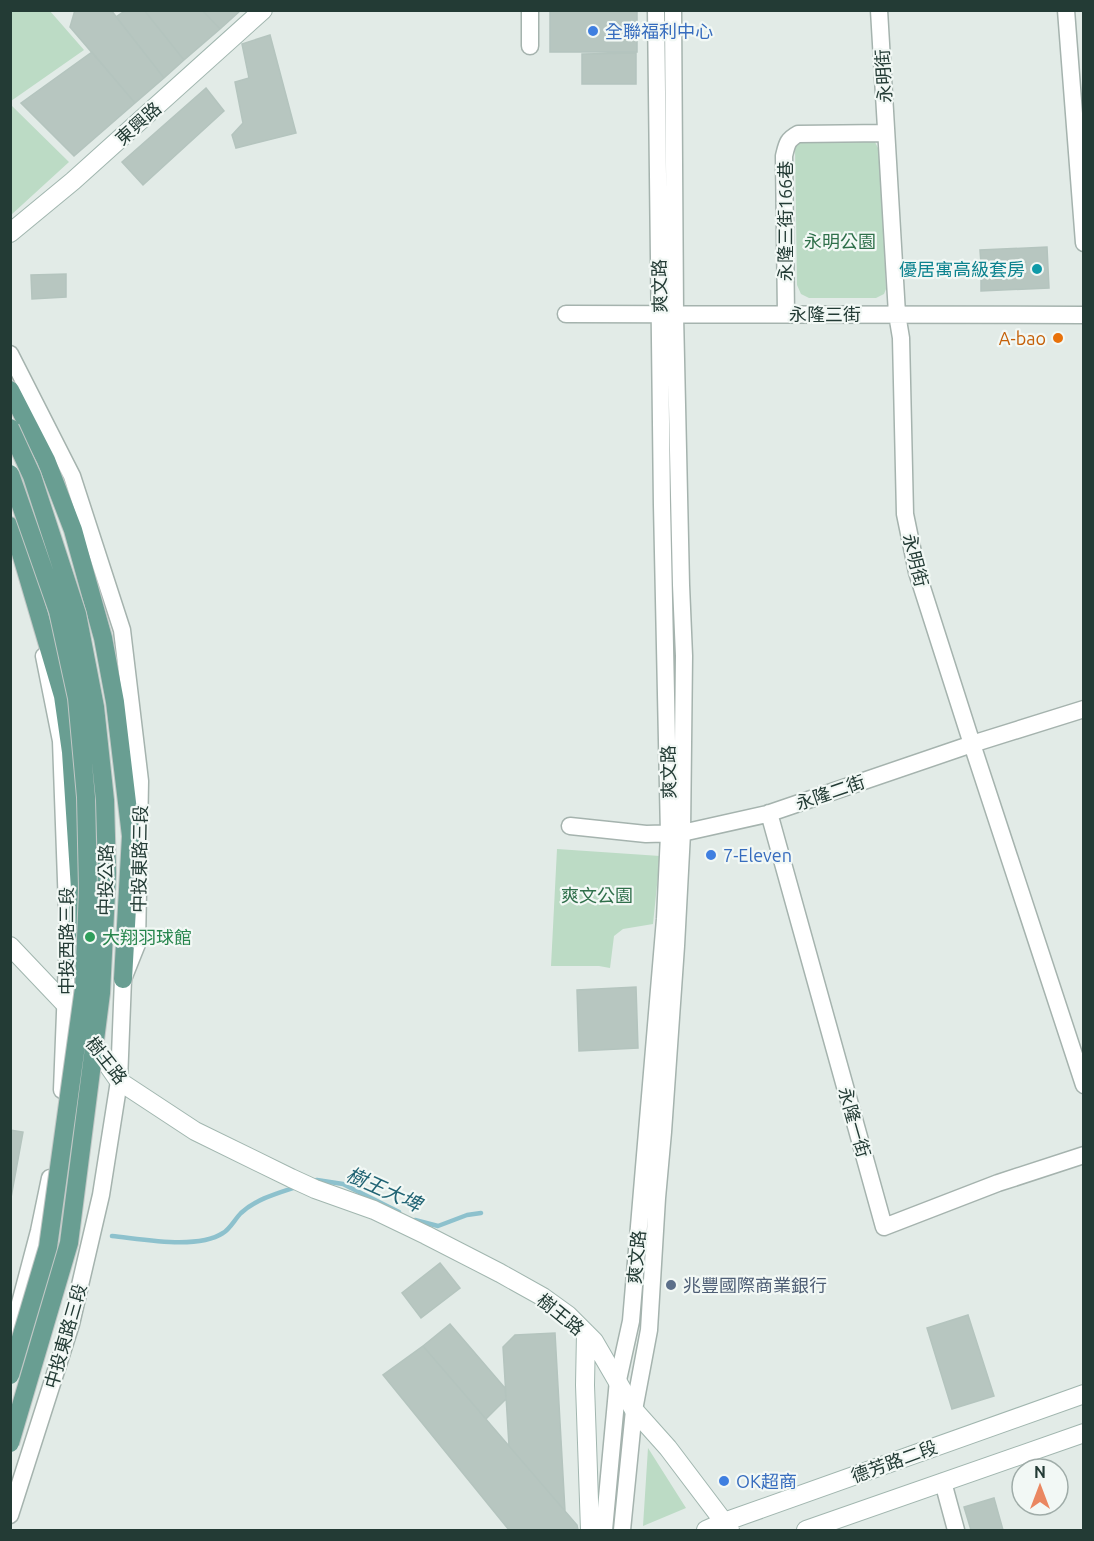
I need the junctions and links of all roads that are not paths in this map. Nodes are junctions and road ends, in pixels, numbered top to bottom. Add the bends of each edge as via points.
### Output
1 (263, 10) edge
2 (530, 10) edge
3 (656, 10) edge
4 (673, 10) edge
5 (879, 10) edge
6 (1066, 10) edge
7 (530, 46) dead end
8 (886, 133) junction
9 (10, 233) edge
10 (1083, 243) edge
11 (566, 314) dead end
12 (786, 314) junction
13 (897, 314) junction
14 (667, 315) junction
15 (1083, 315) edge
16 (10, 354) edge
17 (10, 390) edge
18 (10, 428) edge
19 (10, 474) edge
20 (10, 526) edge
21 (10, 543) edge
22 (1083, 709) edge
23 (972, 744) junction
24 (769, 813) junction
25 (570, 826) dead end
26 (675, 834) junction
27 (10, 946) edge
28 (67, 971) junction
29 (123, 979) junction
30 (66, 1005) junction
31 (119, 1081) junction
32 (1083, 1085) edge
33 (1083, 1155) edge
34 (39, 1231) junction
35 (90, 1244) junction
36 (586, 1333) junction
37 (10, 1341) edge
38 (10, 1375) edge
39 (618, 1380) junction
40 (1083, 1394) edge
41 (634, 1410) junction
42 (1083, 1433) edge
43 (10, 1443) edge
44 (943, 1482) junction
45 (10, 1515) edge
46 (727, 1526) edge
47 (590, 1530) edge
48 (604, 1530) edge
49 (622, 1530) edge
50 (706, 1530) edge
51 (806, 1530) edge
52 (956, 1530) edge

1 - 9 street, 東興路
2 - 7 street
3 - 14 street, 爽文路
4 - 14 street, 爽文路
5 - 8 street, 永明街
6 - 10 street
8 - 12 street, 永隆三街166巷 via 798,134 787,144
8 - 13 street, 永明街
11 - 14 street, 永隆三街
12 - 13 street, 永隆三街
12 - 14 street, 永隆三街
13 - 15 street, 永隆三街
13 - 23 street, 永明街 via 901,338 905,514 917,572
14 - 26 street, 爽文路 via 684,656
16 - 29 street, 中投東路三段 via 72,477 122,630 140,781 137,944
17 - 29 main road via 46,460 73,530 103,638 131,836
18 - 43 main road, 中投公路, bridge via 32,476 76,614 98,730 105,800 106,873 101,993 69,1243
19 - 38 main road, 中投公路, bridge via 58,611 77,698 86,797 88,889 84,988 48,1247
20 - 28 main road via 63,696 71,752 80,889
21 - 28 street, 中投西路三段 via 30,591 61,741
22 - 23 street, 永隆二街
23 - 24 street, 永隆二街
23 - 32 street, 永明街
24 - 26 street, 永隆二街
24 - 33 street, 永隆一街 via 884,1227
25 - 26 street, 永隆二街
26 - 39 street, 爽文路 via 631,1321
26 - 41 street, 爽文路 via 676,946 649,1330
27 - 30 street, 樹王路
28 - 30 street, 中投西路三段
29 - 31 street, 中投東路三段
30 - 31 street, 樹王路
30 - 34 street, 中投西路三段 via 62,1094
31 - 35 street, 中投東路三段
31 - 36 street, 樹王路 via 195,1131 315,1189 374,1210 500,1273 543,1297
34 - 35 street via 41,1248 53,1260 76,1260
34 - 37 street, 中投西路三段
35 - 45 street, 中投東路三段 via 71,1324
36 - 39 street, 樹王路
36 - 47 street
39 - 41 street, 樹王路
39 - 48 street, 爽文路
40 - 46 street, 德芳路二段
41 - 46 street, 樹王路
41 - 49 street, 爽文路
42 - 44 street, 德芳路二段
44 - 51 street, 德芳路二段
44 - 52 street
46 - 50 street, 德芳路二段

